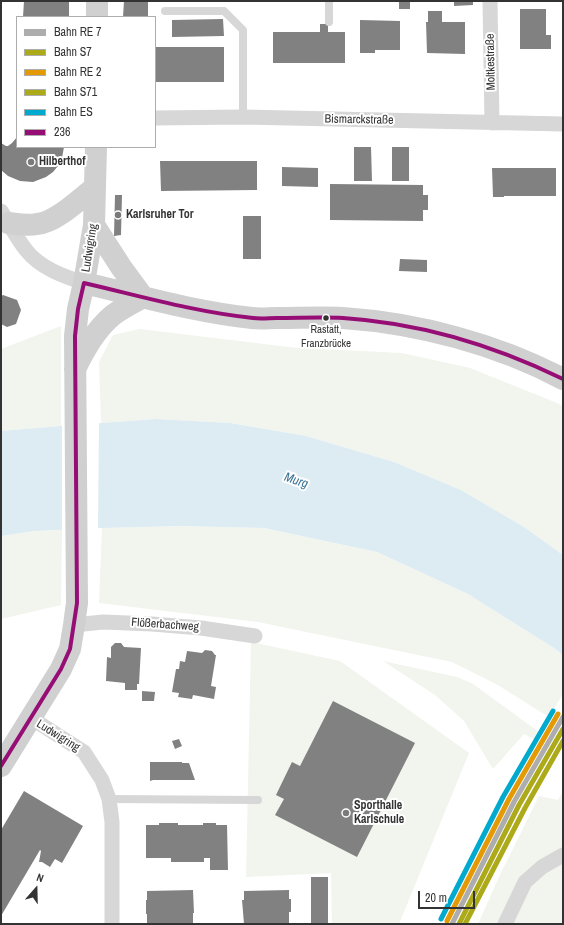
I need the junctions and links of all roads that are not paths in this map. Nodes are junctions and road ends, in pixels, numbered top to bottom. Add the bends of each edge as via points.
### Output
1 (97, 1) edge
2 (329, 1) edge
3 (490, 1) edge
4 (165, 11) dead end
5 (97, 16) edge
6 (329, 22) dead end
7 (243, 117) junction
8 (156, 118) edge
9 (492, 123) junction
10 (563, 124) edge
11 (96, 148) edge
12 (95, 187) junction
13 (5, 217) edge
14 (94, 225) junction
15 (84, 284) junction
16 (143, 297) junction
17 (84, 337) junction
18 (563, 379) edge
19 (74, 625) junction
20 (255, 636) dead end
21 (31, 718) junction
22 (1, 766) edge
23 (109, 799) junction
24 (258, 800) dead end
25 (563, 855) edge
26 (112, 924) edge
27 (505, 924) edge

1 - 5 street
2 - 6 lane
3 - 9 street, Moltkestraße
4 - 7 lane via 224,12 243,30
7 - 8 street, Bismarckstraße
7 - 9 street, Bismarckstraße
9 - 10 street, Bismarckstraße
11 - 12 street, Ludwigring
12 - 13 street via 48,222 27,225
12 - 14 street, Ludwigring
13 - 15 street via 26,251 39,263 57,274
14 - 15 street, Ludwigring
14 - 16 street
15 - 16 street
15 - 17 street, Ludwigring via 78,309
16 - 17 street via 114,314
16 - 18 street via 220,314 254,318 342,318 419,329 459,338 505,353
17 - 19 street, Ludwigring via 75,369 77,603
19 - 20 street, Flößerbachweg via 103,622 152,624
19 - 21 street, Ludwigring via 70,649 61,669
21 - 22 street
21 - 23 street, Ludwigring via 84,752 102,780
23 - 24 lane
23 - 26 street, Ludwigring via 112,822
25 - 27 street via 542,867 525,882

